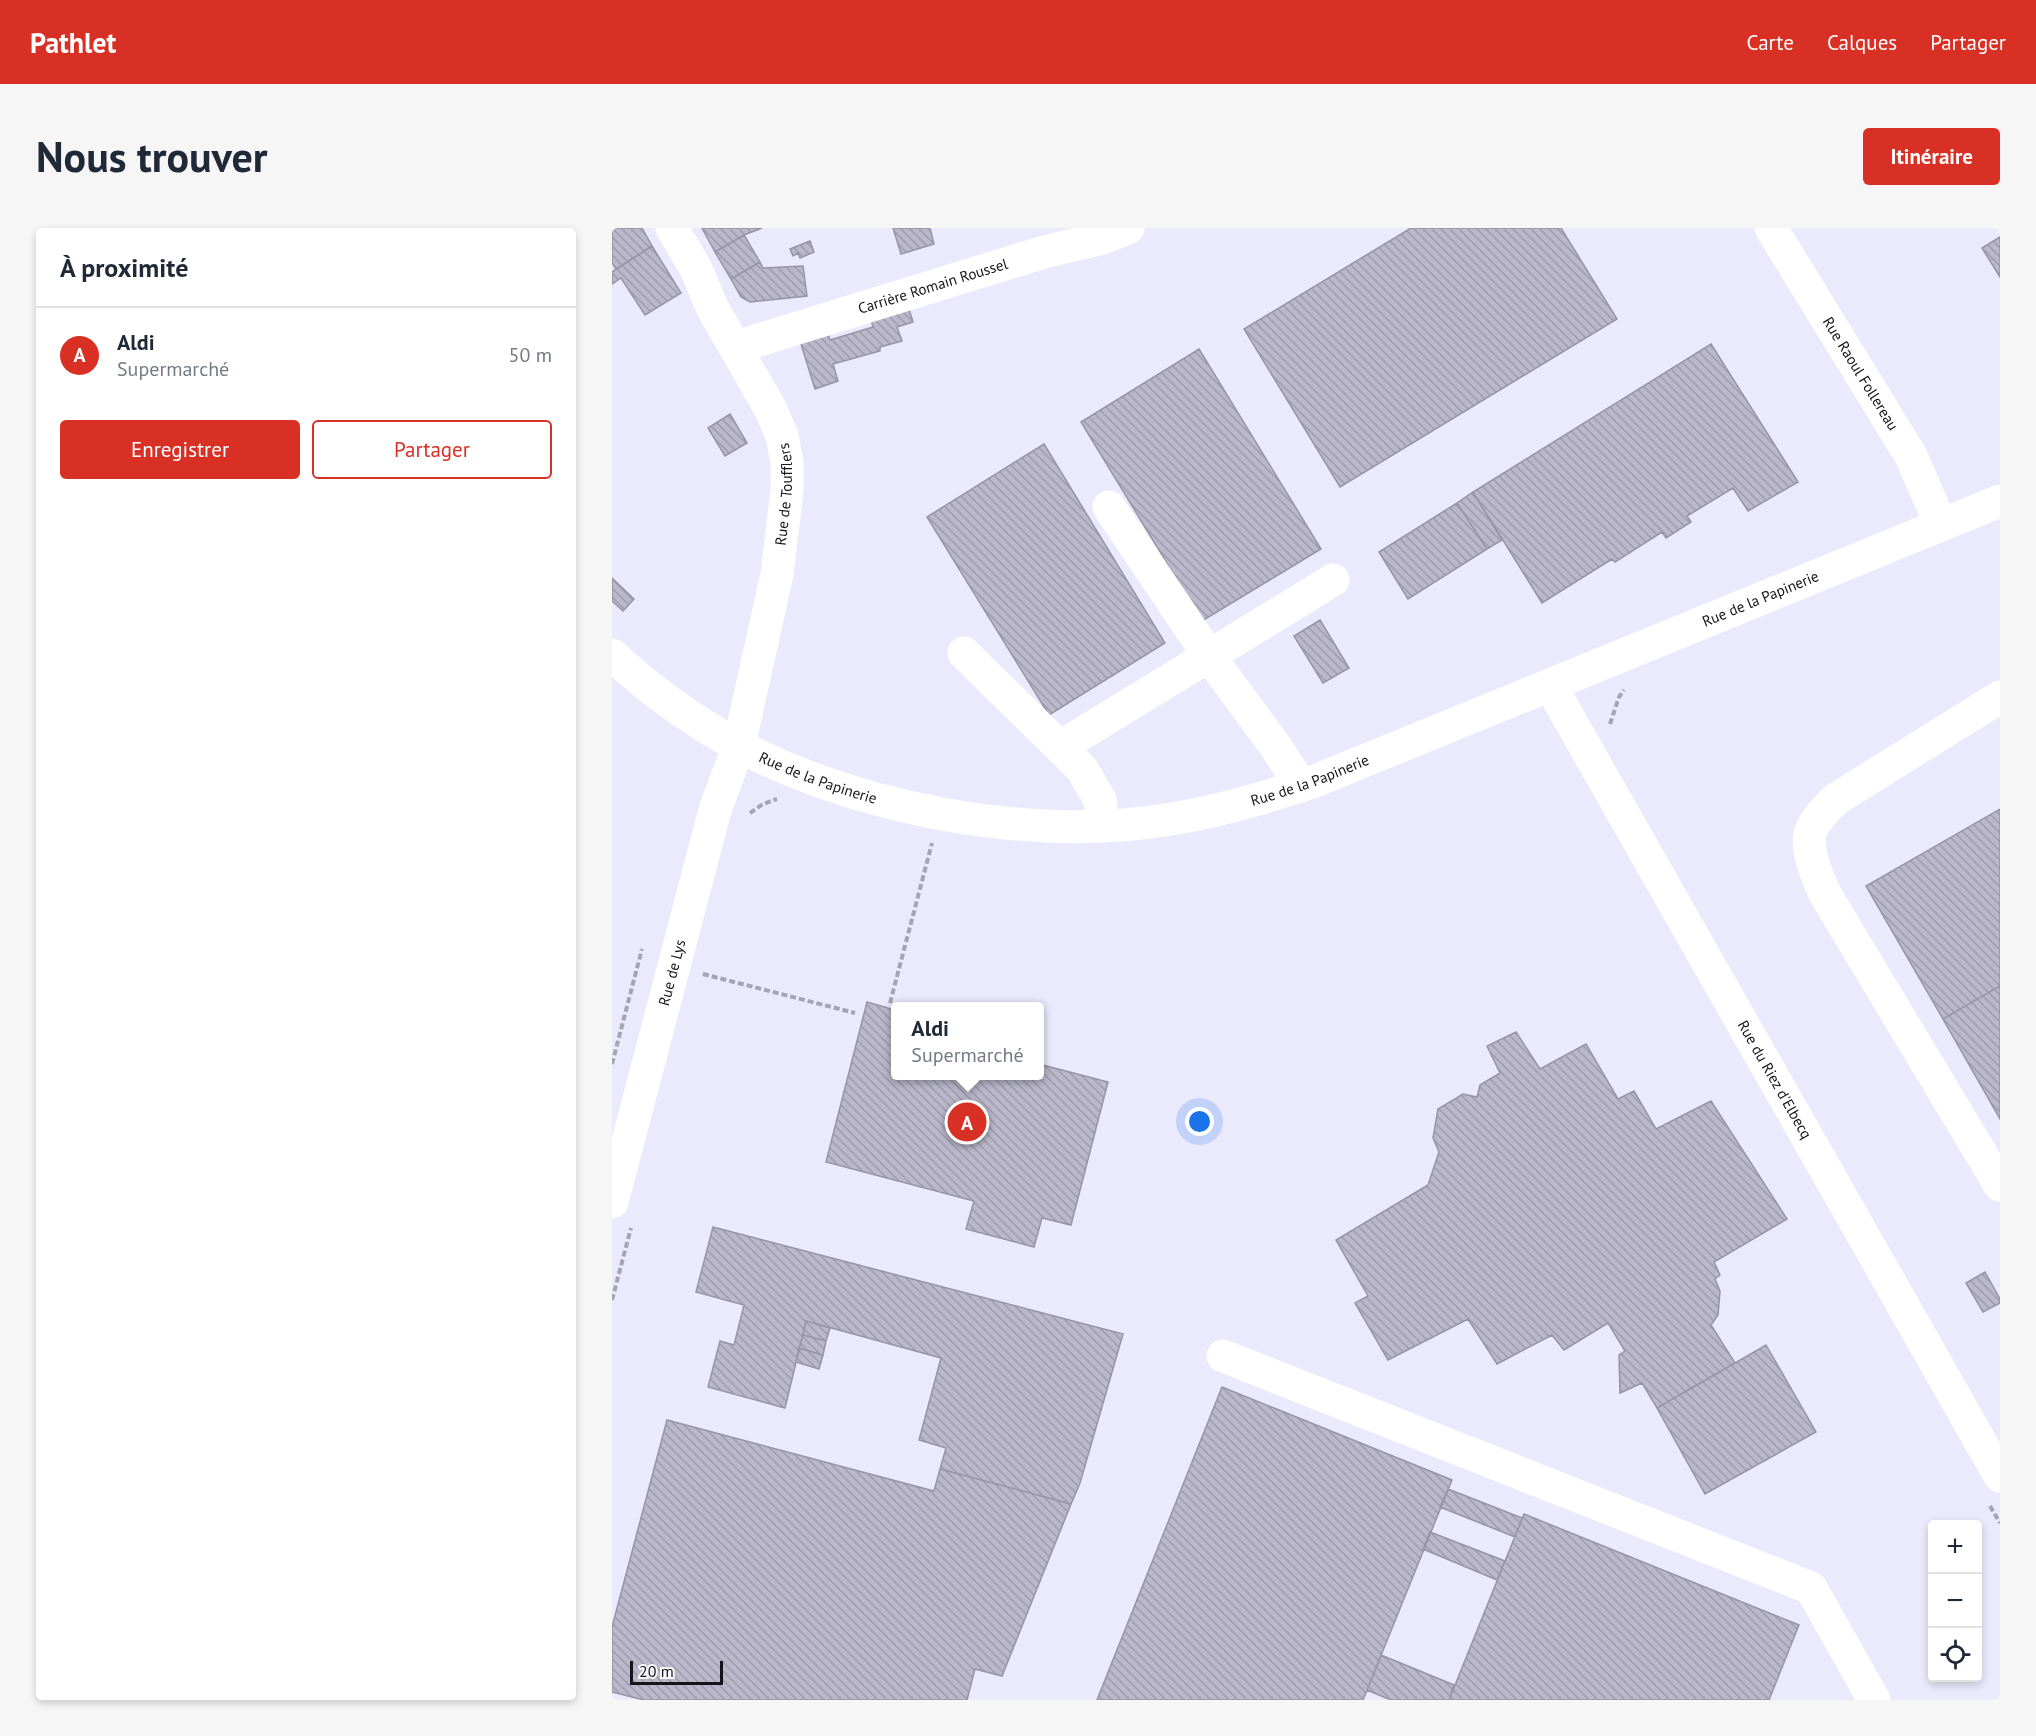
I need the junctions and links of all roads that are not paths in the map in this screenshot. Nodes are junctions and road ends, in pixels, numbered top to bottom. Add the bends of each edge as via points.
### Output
1 (672, 228) edge
2 (1128, 228) edge
3 (1771, 228) edge
4 (736, 347) junction
5 (1998, 505) edge
6 (1109, 507) dead end
7 (1941, 525) junction
8 (1333, 580) dead end
9 (964, 653) dead end
10 (612, 655) edge
11 (1209, 656) junction
12 (1550, 685) junction
13 (2000, 697) edge
14 (739, 745) junction
15 (1060, 747) junction
16 (1301, 786) junction
17 (1103, 825) junction
18 (2000, 1185) edge
19 (623, 1211) edge
20 (1223, 1356) dead end
21 (2000, 1476) edge
22 (1874, 1700) edge

1 - 4 street, Rue de Toufflers
2 - 4 street, Carrière Romain Roussel
3 - 7 street, Rue Raoul Follereau via 1911,456
4 - 14 street, Rue de Toufflers via 771,410 787,462 777,574
5 - 7 street, Rue de la Papinerie
6 - 11 street
7 - 12 street, Rue de la Papinerie
8 - 11 street
9 - 15 street
10 - 14 street, Rue de la Papinerie via 665,698
11 - 15 street
11 - 16 street
12 - 16 street, Rue de la Papinerie
12 - 21 street, Rue du Riez d'Elbecq
13 - 18 street via 1836,799 1810,834 1815,872 1825,894
14 - 17 street, Rue de la Papinerie via 808,776 893,803 985,820
14 - 19 street, Rue de Lys via 715,810
15 - 17 street via 1082,769 1100,800
16 - 17 street, Rue de la Papinerie via 1206,812
20 - 22 street via 1811,1588

